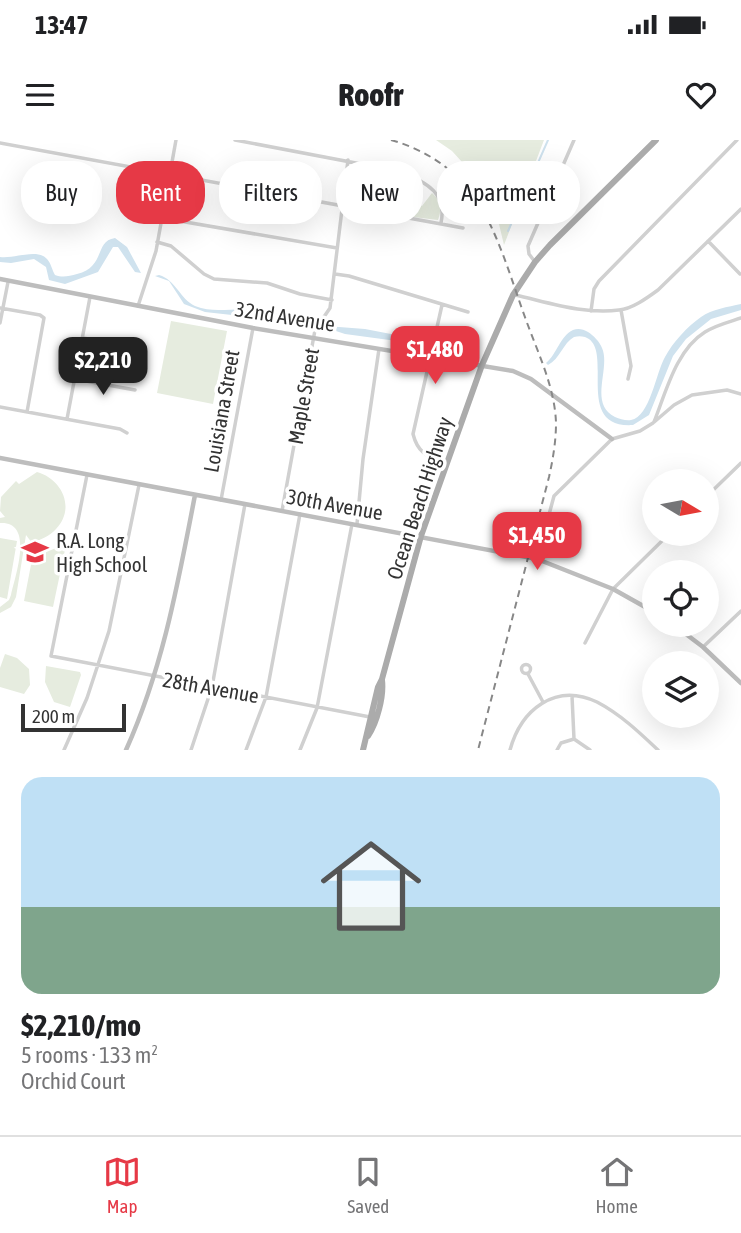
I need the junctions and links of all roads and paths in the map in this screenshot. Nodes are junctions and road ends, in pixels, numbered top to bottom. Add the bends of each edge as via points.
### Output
1 (176, 140) edge
2 (235, 140) edge
3 (574, 140) edge
4 (656, 140) edge
5 (737, 140) edge
6 (0, 143) edge
7 (348, 160) joint
8 (172, 161) edge
9 (116, 164) edge
10 (205, 181) edge
11 (437, 194) edge
12 (336, 205) edge
13 (741, 209) edge
14 (161, 224) edge
15 (197, 224) edge
16 (340, 224) edge
17 (441, 224) edge
18 (463, 228) dead end
19 (708, 241) junction
20 (157, 242) junction
21 (338, 248) junction
22 (534, 262) junction
23 (335, 274) junction
24 (740, 274) edge
25 (0, 279) edge
26 (8, 282) junction
27 (513, 295) junction
28 (90, 297) junction
29 (332, 300) junction
30 (442, 305) junction
31 (138, 306) junction
32 (1, 308) edge
33 (621, 310) junction
34 (591, 311) junction
35 (468, 312) dead end
36 (741, 318) edge
37 (0, 323) edge
38 (253, 328) junction
39 (313, 337) junction
40 (83, 338) junction
41 (379, 348) junction
42 (142, 349) dead end
43 (429, 356) junction
44 (482, 365) junction
45 (75, 379) junction
46 (628, 379) dead end
47 (135, 390) dead end
48 (741, 394) edge
49 (0, 407) edge
50 (27, 412) junction
51 (67, 419) junction
52 (653, 424) junction
53 (127, 433) dead end
54 (612, 439) junction
55 (0, 458) edge
56 (446, 463) junction
57 (741, 463) edge
58 (87, 475) junction
59 (719, 484) edge
60 (139, 485) junction
61 (195, 495) junction
62 (221, 500) junction
63 (245, 504) junction
64 (282, 511) junction
65 (300, 514) junction
66 (355, 523) junction
67 (421, 536) junction
68 (657, 546) edge
69 (537, 559) junction
70 (613, 589) junction
71 (642, 605) edge
72 (741, 611) edge
73 (690, 637) edge
74 (585, 643) dead end
75 (703, 647) junction
76 (97, 667) junction
77 (528, 674) dead end
78 (156, 677) junction
79 (382, 678) junction
80 (741, 683) edge
81 (212, 687) junction
82 (572, 696) junction
83 (266, 697) junction
84 (543, 702) junction
85 (317, 708) junction
86 (370, 717) junction
87 (367, 737) junction
88 (574, 739) junction
89 (64, 750) edge
90 (126, 750) edge
91 (191, 750) edge
92 (246, 750) edge
93 (300, 750) edge
94 (363, 750) edge
95 (510, 750) edge
96 (557, 750) edge
97 (590, 750) edge
98 (658, 750) edge

1 - 8 street
2 - 7 street
3 - 22 street via 528,246
4 - 22 main road, Ocean Beach Highway
5 - 34 street via 599,282
6 - 9 street
7 - 11 street via 396,169
10 - 12 street
13 - 19 street
14 - 20 street
15 - 21 street
16 - 21 street, Maple Street
17 - 18 street
19 - 24 street
19 - 33 street via 647,299
20 - 29 street via 171,246 214,279 267,283
20 - 31 street
21 - 23 street, Maple Street
22 - 27 main road, Ocean Beach Highway
23 - 29 street, Maple Street
23 - 30 street
25 - 26 street, 32nd Avenue
26 - 28 street, 32nd Avenue
26 - 32 street
27 - 34 street
27 - 44 main road, Ocean Beach Highway
28 - 31 street, 32nd Avenue
28 - 40 street
29 - 39 street, Maple Street
30 - 35 street
30 - 43 street
31 - 38 street, 32nd Avenue
32 - 37 street
32 - 50 street via 43,316
33 - 34 street
33 - 46 street via 631,366
36 - 52 street via 693,340 678,363
38 - 39 street, 32nd Avenue
38 - 62 street, Louisiana Street
39 - 41 street, 32nd Avenue
39 - 64 street, Maple Street
40 - 42 street
40 - 45 street
41 - 43 street, 32nd Avenue
41 - 66 street
43 - 44 street, 32nd Avenue
43 - 56 street via 413,434 416,447
44 - 54 street, 32nd Avenue via 531,379
44 - 56 main road, Ocean Beach Highway
45 - 47 street
45 - 51 street
48 - 52 street via 727,390 692,396
49 - 50 street
50 - 51 street
51 - 53 street
52 - 54 street
54 - 69 street via 554,496
55 - 58 street, 30th Avenue
56 - 67 main road, Ocean Beach Highway
57 - 59 street
58 - 60 street, 30th Avenue
58 - 76 street, 28th Avenue via 51,656
60 - 61 street, 30th Avenue
60 - 76 street via 109,631
61 - 62 street, 30th Avenue
61 - 78 street, Louisiana Street
62 - 63 street, 30th Avenue
63 - 64 street, 30th Avenue
63 - 81 street
64 - 65 street, 30th Avenue
65 - 66 street, 30th Avenue
65 - 83 street
66 - 67 street, 30th Avenue
66 - 85 street
67 - 69 street, 30th Avenue
67 - 79 main road, Ocean Beach Highway
68 - 70 street
69 - 70 street, 30th Avenue
70 - 71 street, 30th Avenue
70 - 74 street
72 - 75 street
73 - 75 street
75 - 80 street
76 - 78 street, 28th Avenue
76 - 89 street
77 - 84 street
78 - 81 street, 28th Avenue
78 - 90 street, Louisiana Street
79 - 86 main road, Ocean Beach Highway
79 - 87 main road, Ocean Beach Highway via 373,729
81 - 83 street, 28th Avenue
81 - 91 street
82 - 84 street
82 - 88 street
82 - 98 street via 614,711
83 - 85 street, 28th Avenue
83 - 92 street
84 - 95 street via 525,716
85 - 86 street, 28th Avenue
85 - 93 street
86 - 87 main road, Ocean Beach Highway
87 - 94 main road, Ocean Beach Highway
88 - 96 street via 561,743
88 - 97 street

